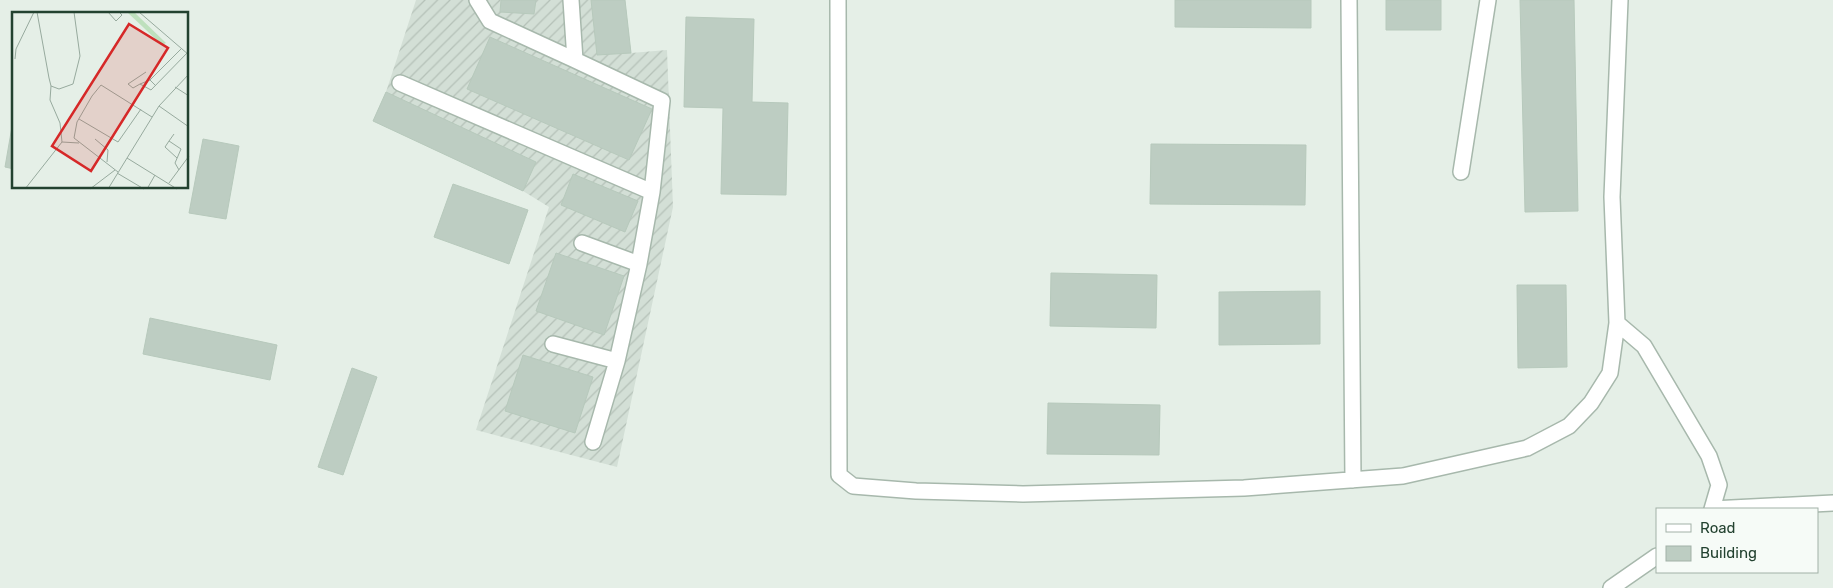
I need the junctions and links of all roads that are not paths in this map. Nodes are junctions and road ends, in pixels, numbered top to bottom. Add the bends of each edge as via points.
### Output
1 (477, 0) edge
2 (571, 0) edge
3 (838, 0) edge
4 (1349, 0) edge
5 (1488, 0) edge
6 (1620, 0) edge
7 (575, 60) junction
8 (400, 83) dead end
9 (1461, 172) dead end
10 (652, 192) junction
11 (582, 243) dead end
12 (639, 264) junction
13 (1617, 322) junction
14 (553, 344) dead end
15 (617, 361) junction
16 (593, 442) dead end
17 (1353, 480) junction
18 (1833, 503) edge
19 (1712, 508) edge
20 (1732, 508) edge
21 (1656, 557) edge
22 (1611, 588) edge

1 - 7 lane via 490,21
2 - 7 lane
3 - 17 lane via 839,475 853,486 1024,494 1244,488
4 - 17 lane
5 - 9 lane
6 - 13 lane via 1612,197
7 - 10 lane via 662,101
8 - 10 lane
10 - 12 lane
11 - 12 lane
12 - 15 lane
13 - 17 lane via 1610,373 1591,403 1569,426 1527,448 1478,461 1403,476
13 - 19 lane via 1644,346 1709,456 1718,484
14 - 15 lane
15 - 16 lane
18 - 20 lane
21 - 22 lane

